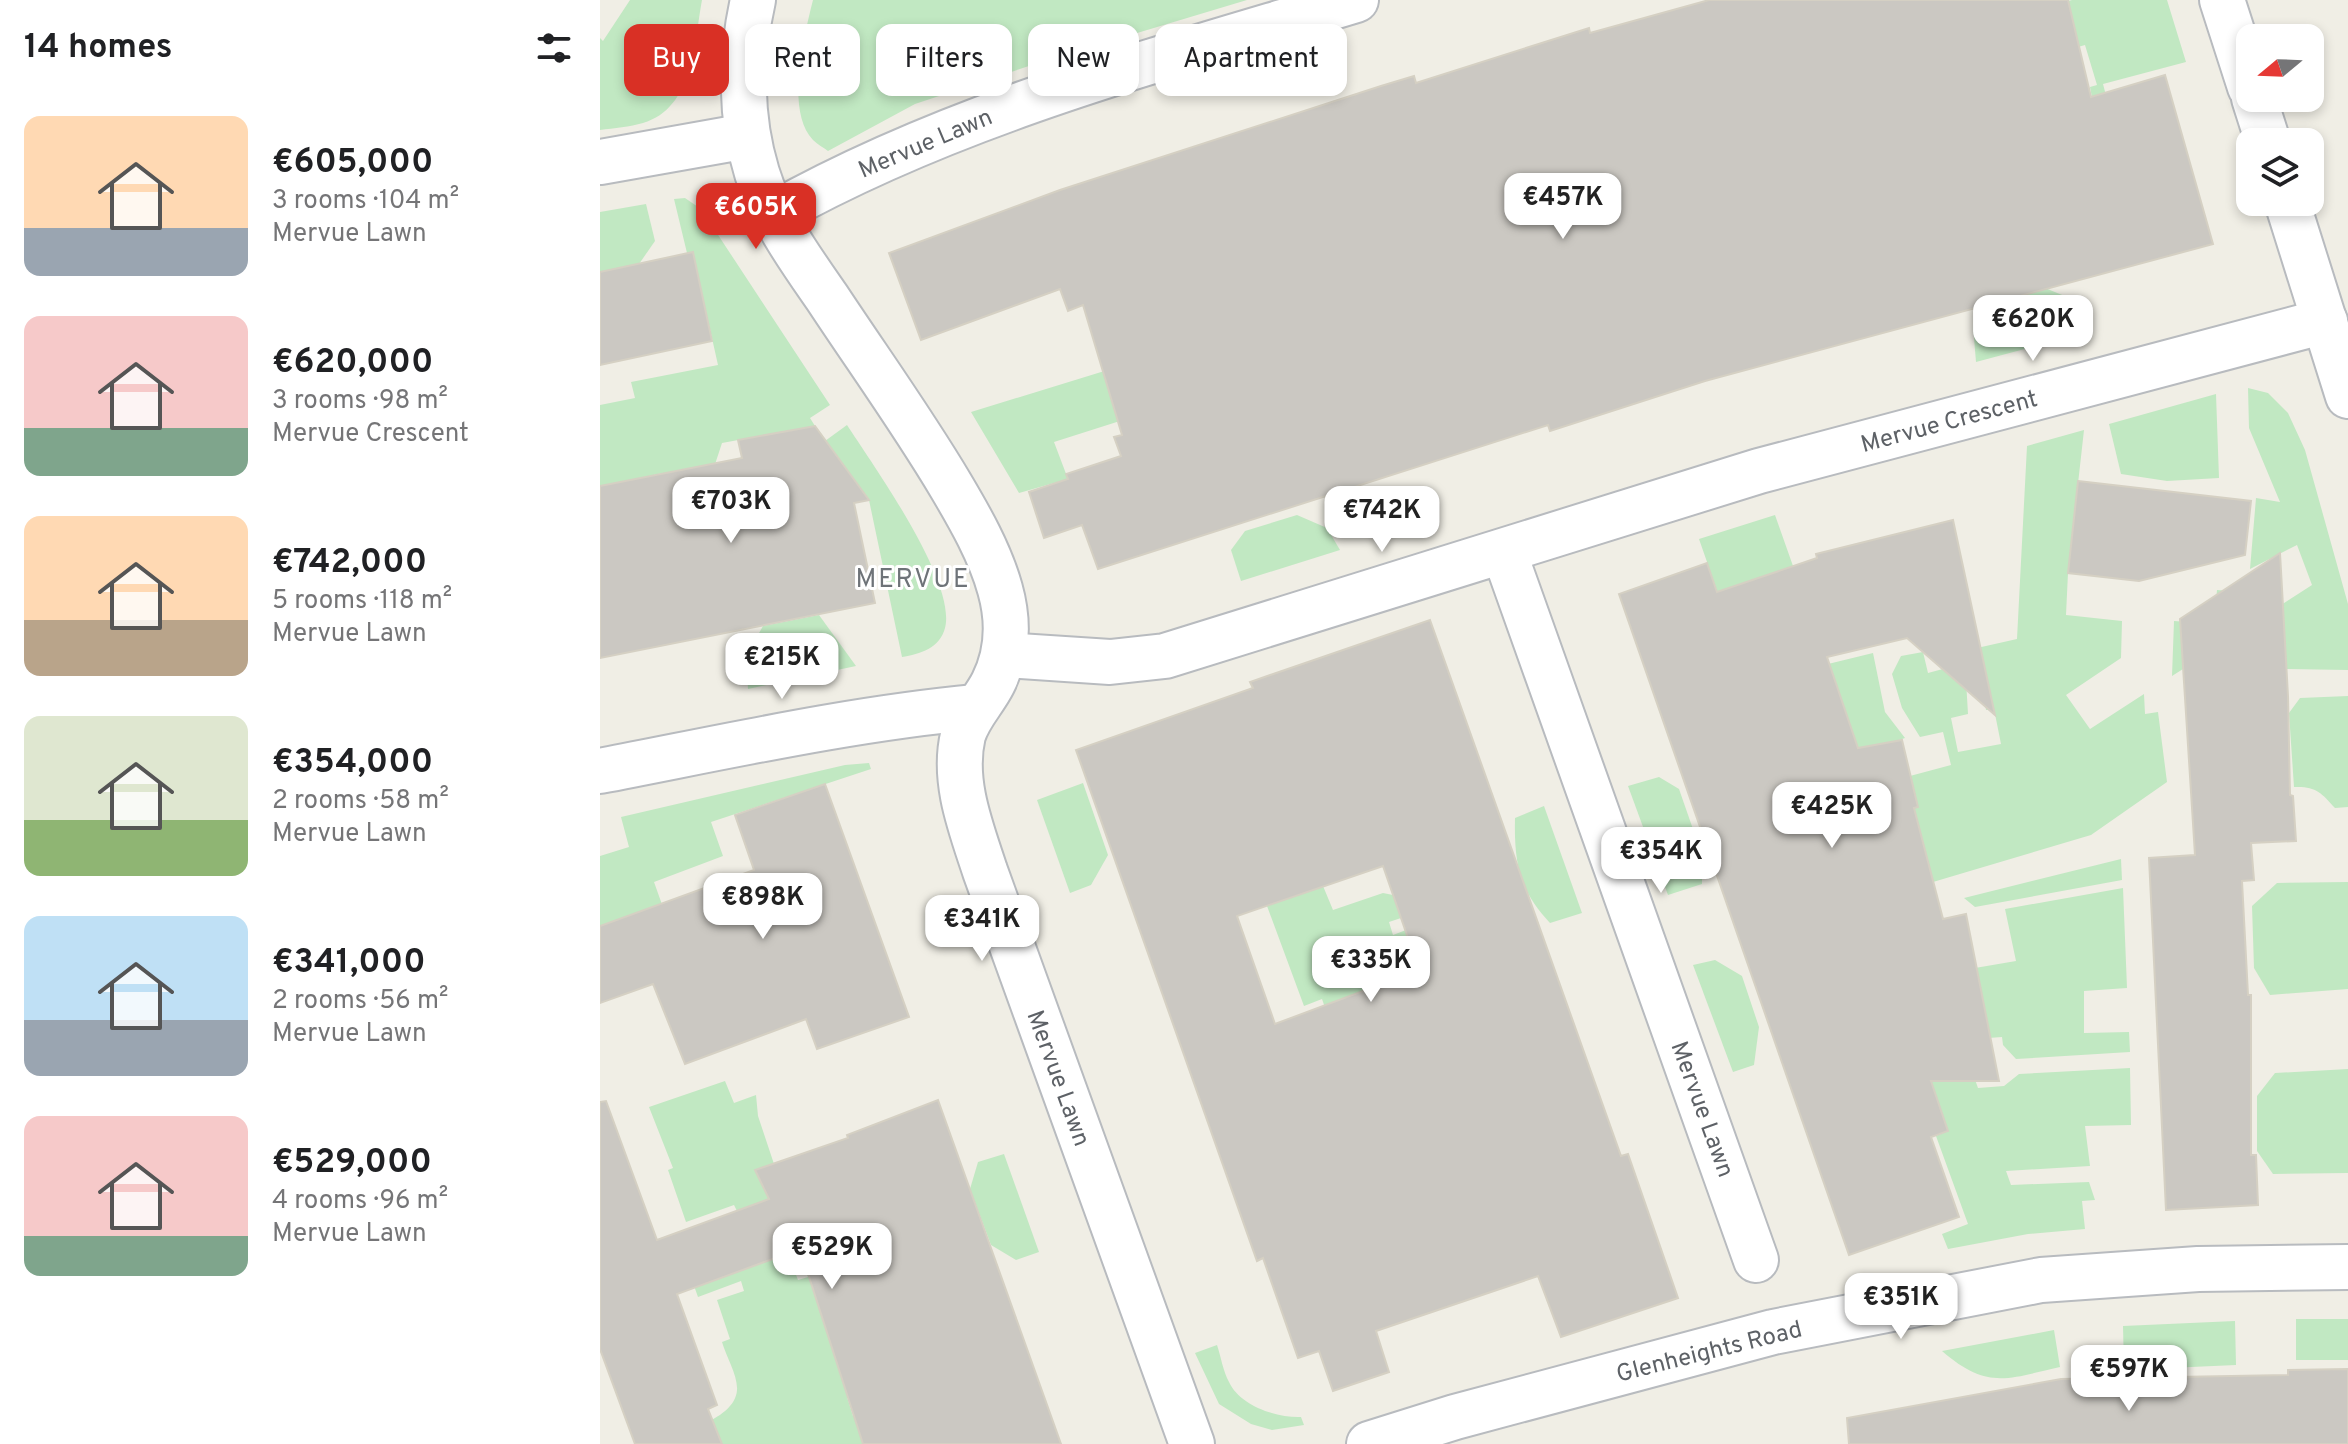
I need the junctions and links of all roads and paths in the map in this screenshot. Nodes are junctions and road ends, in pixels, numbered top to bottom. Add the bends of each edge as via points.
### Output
1 (753, 0) edge
2 (1356, 0) edge
3 (2222, 0) edge
4 (2236, 44) edge
5 (747, 136) junction
6 (600, 162) edge
7 (774, 214) junction
8 (2291, 216) edge
9 (2325, 321) junction
10 (2348, 396) edge
11 (1504, 552) junction
12 (1004, 655) junction
13 (976, 707) junction
14 (600, 771) edge
15 (1756, 1260) dead end
16 (2348, 1267) edge
17 (1461, 1430) edge
18 (1192, 1444) edge
19 (1369, 1444) edge

1 - 5 street, Mervue Lawn via 743,75
2 - 7 street, Mervue Lawn via 996,112 832,182
3 - 4 street
5 - 6 street
5 - 7 street, Mervue Lawn
7 - 12 street, Mervue Lawn via 975,526 1000,587 1007,625
8 - 9 street
9 - 10 street
9 - 11 street, Mervue Crescent via 1759,471
11 - 12 street via 1165,656 1110,662
11 - 15 street, Mervue Lawn
12 - 13 street, Mervue Lawn via 993,684
13 - 14 street via 837,725
13 - 18 street, Mervue Lawn via 964,734 964,803
16 - 17 street, Glenheights Road via 2198,1269 2041,1280 1773,1332
17 - 19 street, Glenheights Road

